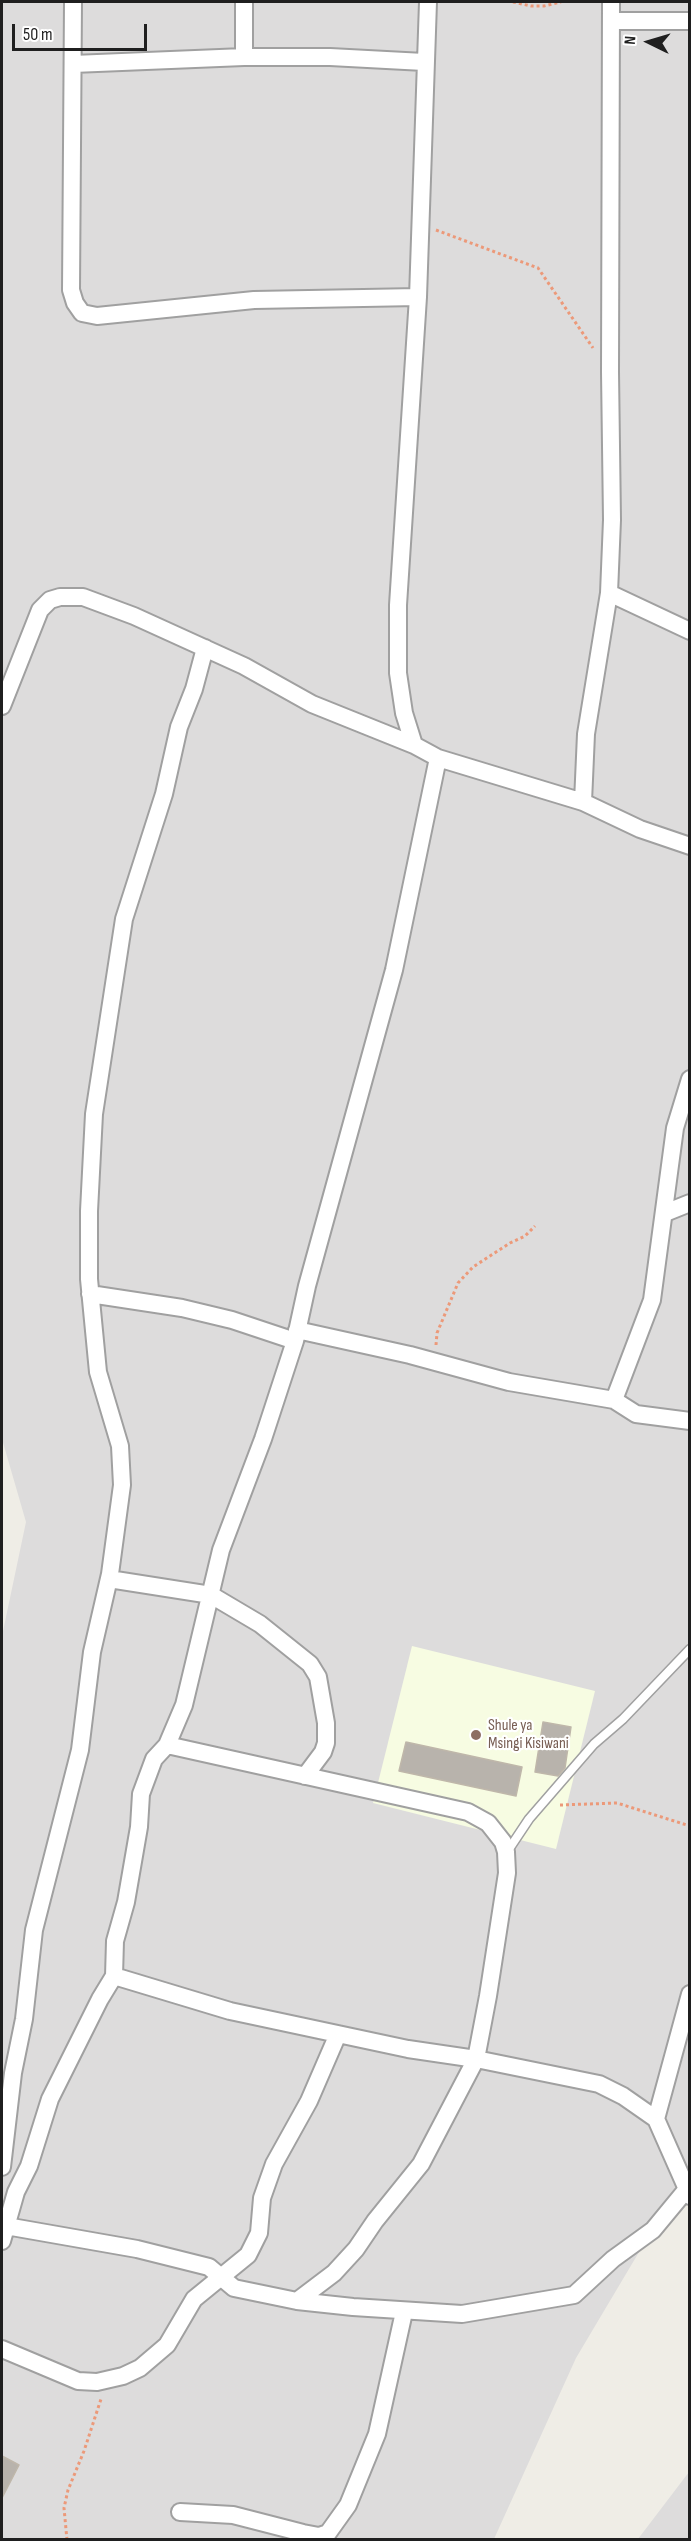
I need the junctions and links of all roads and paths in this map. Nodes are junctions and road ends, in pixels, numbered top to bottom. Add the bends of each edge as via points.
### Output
1 (73, 2) edge
2 (244, 2) edge
3 (428, 2) edge
4 (513, 2) edge
5 (561, 2) edge
6 (611, 2) edge
7 (611, 21) junction
8 (690, 21) edge
9 (244, 57) junction
10 (424, 63) junction
11 (73, 64) junction
12 (419, 224) junction
13 (418, 297) junction
14 (610, 372) junction
15 (609, 593) junction
16 (690, 631) edge
17 (205, 648) junction
18 (2, 706) edge
19 (414, 745) junction
20 (438, 758) junction
21 (583, 802) junction
22 (690, 846) edge
23 (690, 1079) edge
24 (690, 1203) edge
25 (665, 1213) junction
26 (535, 1226) dead end
27 (90, 1294) junction
28 (296, 1336) junction
29 (433, 1362) junction
30 (614, 1401) junction
31 (690, 1421) edge
32 (109, 1579) junction
33 (211, 1595) junction
34 (690, 1649) edge
35 (167, 1745) junction
36 (305, 1776) junction
37 (545, 1802) junction
38 (690, 1826) edge
39 (506, 1852) junction
40 (114, 1976) junction
41 (690, 1994) edge
42 (338, 2034) junction
43 (476, 2059) junction
44 (656, 2119) junction
45 (2, 2167) edge
46 (688, 2193) edge
47 (3, 2227) edge
48 (218, 2277) junction
49 (297, 2301) junction
50 (404, 2312) junction
51 (2, 2349) edge
52 (105, 2380) junction
53 (180, 2512) dead end
54 (67, 2540) edge

1 - 11 street
2 - 9 street
3 - 10 street
4 - 5 path via 544,6
6 - 7 street
7 - 8 street
7 - 14 street
9 - 10 street
9 - 11 street
10 - 12 street
11 - 13 street via 71,290 82,313 97,316 254,300
12 - 13 street
12 - 14 path via 538,268
13 - 19 street via 398,605 398,673
14 - 15 street
15 - 16 street
15 - 21 street via 586,734
17 - 18 street via 83,597 60,597 40,610
17 - 19 street via 312,704
17 - 27 street via 124,919 94,1114
19 - 20 street
20 - 21 street
20 - 28 street via 394,970
21 - 22 street via 640,829
23 - 25 street via 675,1128
24 - 25 street
25 - 30 street via 652,1300
26 - 29 path via 473,1267 458,1283 438,1333
27 - 28 street via 182,1308
27 - 32 street via 98,1372 120,1446 122,1485
28 - 29 street
28 - 33 street via 221,1550
29 - 30 street via 509,1382
30 - 31 street via 636,1414
32 - 33 street
32 - 45 street via 92,1652 80,1750 34,1930
33 - 35 street via 184,1705
33 - 36 street via 295,1650 318,1677 326,1743
34 - 37 lane via 594,1744
35 - 36 street
35 - 40 street via 154,1759 141,1794 126,1902 115,1941
36 - 39 street via 468,1812 488,1823
37 - 38 path via 617,1803
37 - 39 lane
39 - 43 street via 507,1873
40 - 42 street via 230,2011
40 - 47 street via 50,2099 29,2166
41 - 44 street
42 - 43 street
42 - 48 street via 309,2101 274,2164 252,2248 248,2256
43 - 44 street via 598,2084
43 - 49 street via 422,2164 356,2249 334,2273
44 - 46 street
46 - 50 street via 652,2230 574,2295 462,2314
47 - 48 street via 146,2252 209,2267
48 - 49 street via 234,2288
48 - 52 street via 194,2299 167,2345 140,2368
49 - 50 street
50 - 53 street via 377,2434 348,2505 328,2533 303,2533 233,2515
51 - 52 street via 78,2381
52 - 54 path via 66,2499

